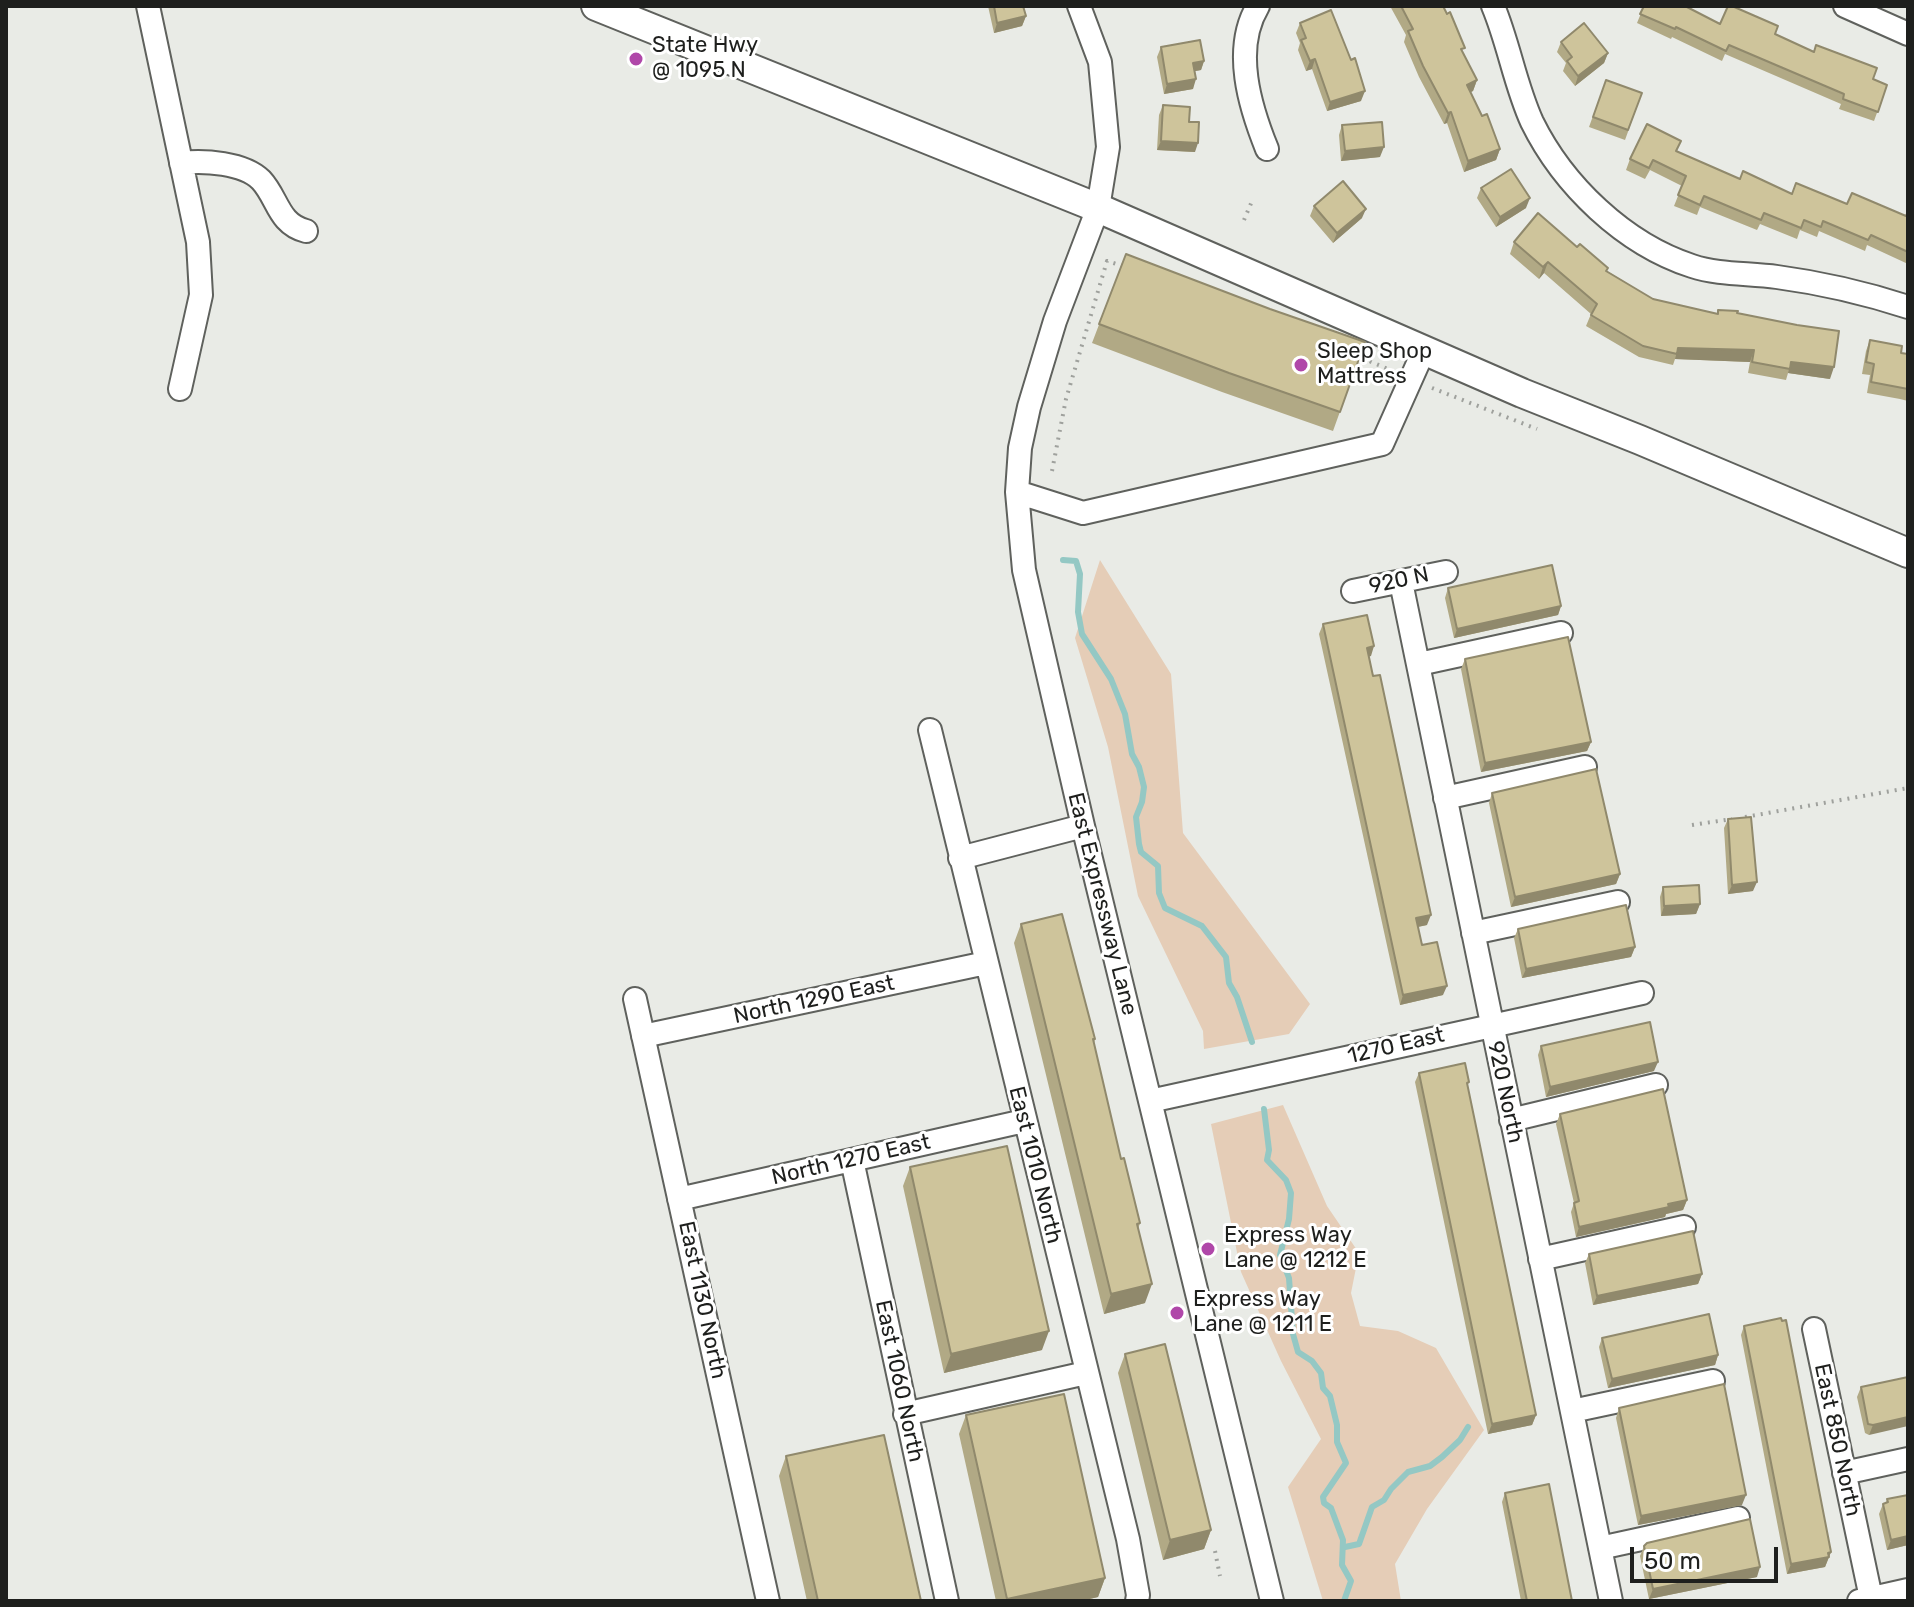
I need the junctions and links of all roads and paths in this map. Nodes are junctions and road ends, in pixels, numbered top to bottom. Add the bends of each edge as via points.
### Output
1 (148, 6) edge
2 (596, 6) edge
3 (1079, 6) edge
4 (1258, 6) edge
5 (1493, 6) edge
6 (1845, 6) edge
7 (1908, 34) edge
8 (1267, 149) dead end
9 (181, 163) junction
10 (1252, 201) dead end
11 (1098, 208) junction
12 (1244, 220) dead end
13 (306, 231) dead end
14 (1134, 269) edge
15 (1908, 307) edge
16 (1424, 350) junction
17 (1353, 354) edge
18 (1397, 372) dead end
19 (1432, 388) dead end
20 (180, 389) dead end
21 (1537, 429) dead end
22 (1052, 471) dead end
23 (1017, 492) junction
24 (1908, 553) edge
25 (1446, 572) dead end
26 (1401, 582) junction
27 (1353, 591) dead end
28 (1561, 633) dead end
29 (1419, 664) junction
30 (930, 730) dead end
31 (1585, 767) dead end
32 (1908, 788) edge
33 (1445, 798) junction
34 (1692, 825) dead end
35 (1083, 826) junction
36 (960, 858) junction
37 (1618, 902) dead end
38 (1473, 933) junction
39 (986, 963) junction
40 (1642, 993) dead end
41 (635, 999) dead end
42 (1491, 1025) junction
43 (643, 1036) junction
44 (1656, 1085) dead end
45 (1150, 1101) junction
46 (1511, 1120) junction
47 (1024, 1121) junction
48 (852, 1160) junction
49 (679, 1199) junction
50 (1684, 1227) dead end
51 (1540, 1259) junction
52 (1814, 1329) dead end
53 (1086, 1373) junction
54 (1713, 1381) dead end
55 (1572, 1411) junction
56 (905, 1414) junction
57 (1908, 1459) edge
58 (1844, 1473) junction
59 (1738, 1518) edge
60 (1600, 1548) junction
61 (1215, 1551) dead end
62 (1220, 1576) dead end
63 (1908, 1590) edge
64 (1865, 1600) edge
65 (768, 1601) edge
66 (947, 1601) edge
67 (1137, 1601) edge
68 (1272, 1601) edge
69 (1611, 1601) edge

1 - 9 street
2 - 11 main road
3 - 11 street, East Expressway Lane via 1100,62 1105,101 1108,147
4 - 8 street via 1245,56 1251,110
5 - 15 street via 1521,97 1547,148 1579,191 1625,230 1693,266 1816,282
6 - 7 street
9 - 13 street via 244,168 260,179 282,217
9 - 20 street via 198,242 201,295
10 - 12 path
11 - 16 main road
11 - 23 street, East Expressway Lane via 1038,375 1020,448
14 - 22 path via 1107,261 1066,399
16 - 23 street via 1382,444 1083,513
16 - 24 main road
17 - 18 path
19 - 21 path
23 - 35 street, East Expressway Lane via 1024,570
25 - 26 street, 920 N
26 - 27 street, 920 N
26 - 29 street, 920 North
28 - 29 street
29 - 33 street, 920 North
30 - 36 street, East 1010 North
31 - 33 street
32 - 34 path
33 - 38 street, 920 North
35 - 36 street
35 - 45 street, East Expressway Lane
36 - 39 street, East 1010 North
37 - 38 street
38 - 42 street, 920 North
39 - 43 street, North 1290 East
39 - 47 street, East 1010 North
40 - 42 street, 1270 East
41 - 43 street, East 1130 North
42 - 45 street, 1270 East
42 - 46 street, 920 North
43 - 49 street, East 1130 North
44 - 46 street
45 - 68 street, East Expressway Lane
46 - 51 street, 920 North
47 - 48 street, North 1270 East
47 - 53 street, East 1010 North
48 - 49 street, North 1270 East
48 - 56 street, East 1060 North
49 - 65 street, East 1130 North
50 - 51 street
51 - 55 street, 920 North
52 - 58 street, East 850 North
53 - 56 street
53 - 67 street, East 1010 North via 1128,1539
54 - 55 street
55 - 60 street, 920 North
56 - 66 street, East 1060 North
57 - 58 street
58 - 64 street, East 850 North
59 - 60 street
60 - 69 street, 920 North
61 - 62 path
63 - 64 street

